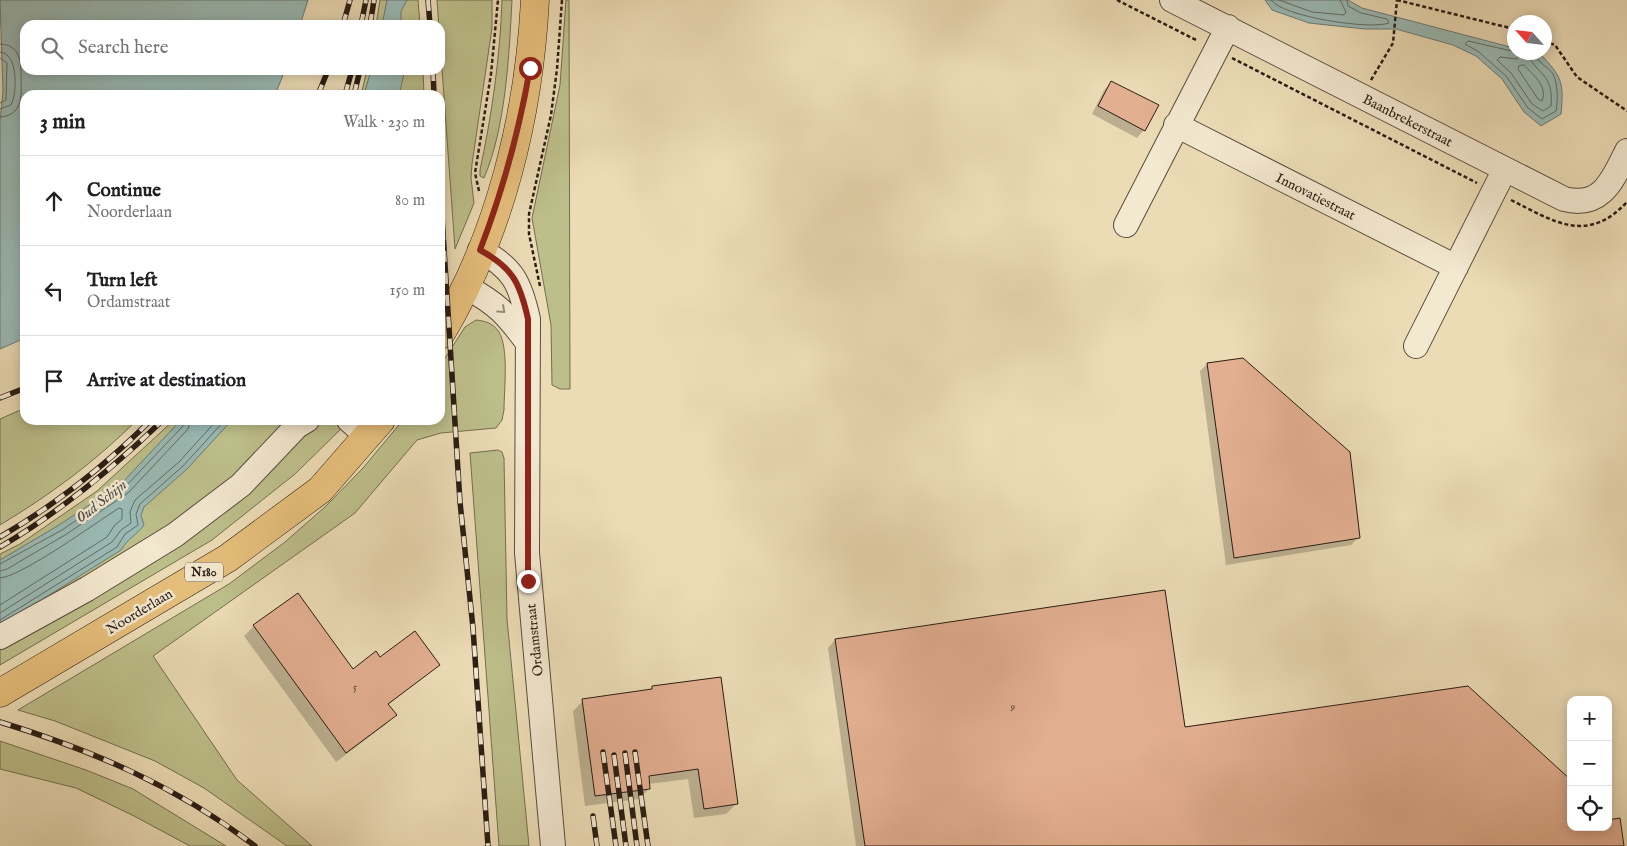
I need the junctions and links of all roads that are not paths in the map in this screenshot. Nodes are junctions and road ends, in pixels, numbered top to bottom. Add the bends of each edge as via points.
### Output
1 (536, 0) edge
2 (1172, 0) edge
3 (1228, 27) junction
4 (1176, 125) junction
5 (1627, 150) edge
6 (1505, 169) junction
7 (1126, 225) dead end
8 (480, 250) junction
9 (1456, 267) junction
10 (466, 287) junction
11 (445, 326) edge
12 (528, 343) junction
13 (1416, 346) dead end
14 (299, 425) edge
15 (366, 426) edge
16 (0, 637) edge
17 (1, 692) edge
18 (553, 846) edge

1 - 8 main road via 530,68 517,139
2 - 3 street, Baanbrekerstraat
3 - 4 street
3 - 6 street, Baanbrekerstraat
4 - 7 street
4 - 9 street, Innovatiestraat
5 - 6 street, Baanbrekerstraat via 1605,191 1576,202
6 - 9 street
8 - 10 main road
8 - 12 street, Ordamstraat via 508,268 517,283 528,319
9 - 13 street
10 - 11 main road
10 -> 12 street via 497,306
12 - 18 street, Ordamstraat via 528,581
14 - 16 street via 241,485 175,535
15 - 17 main road, Noorderlaan / N180 via 320,490 228,558

